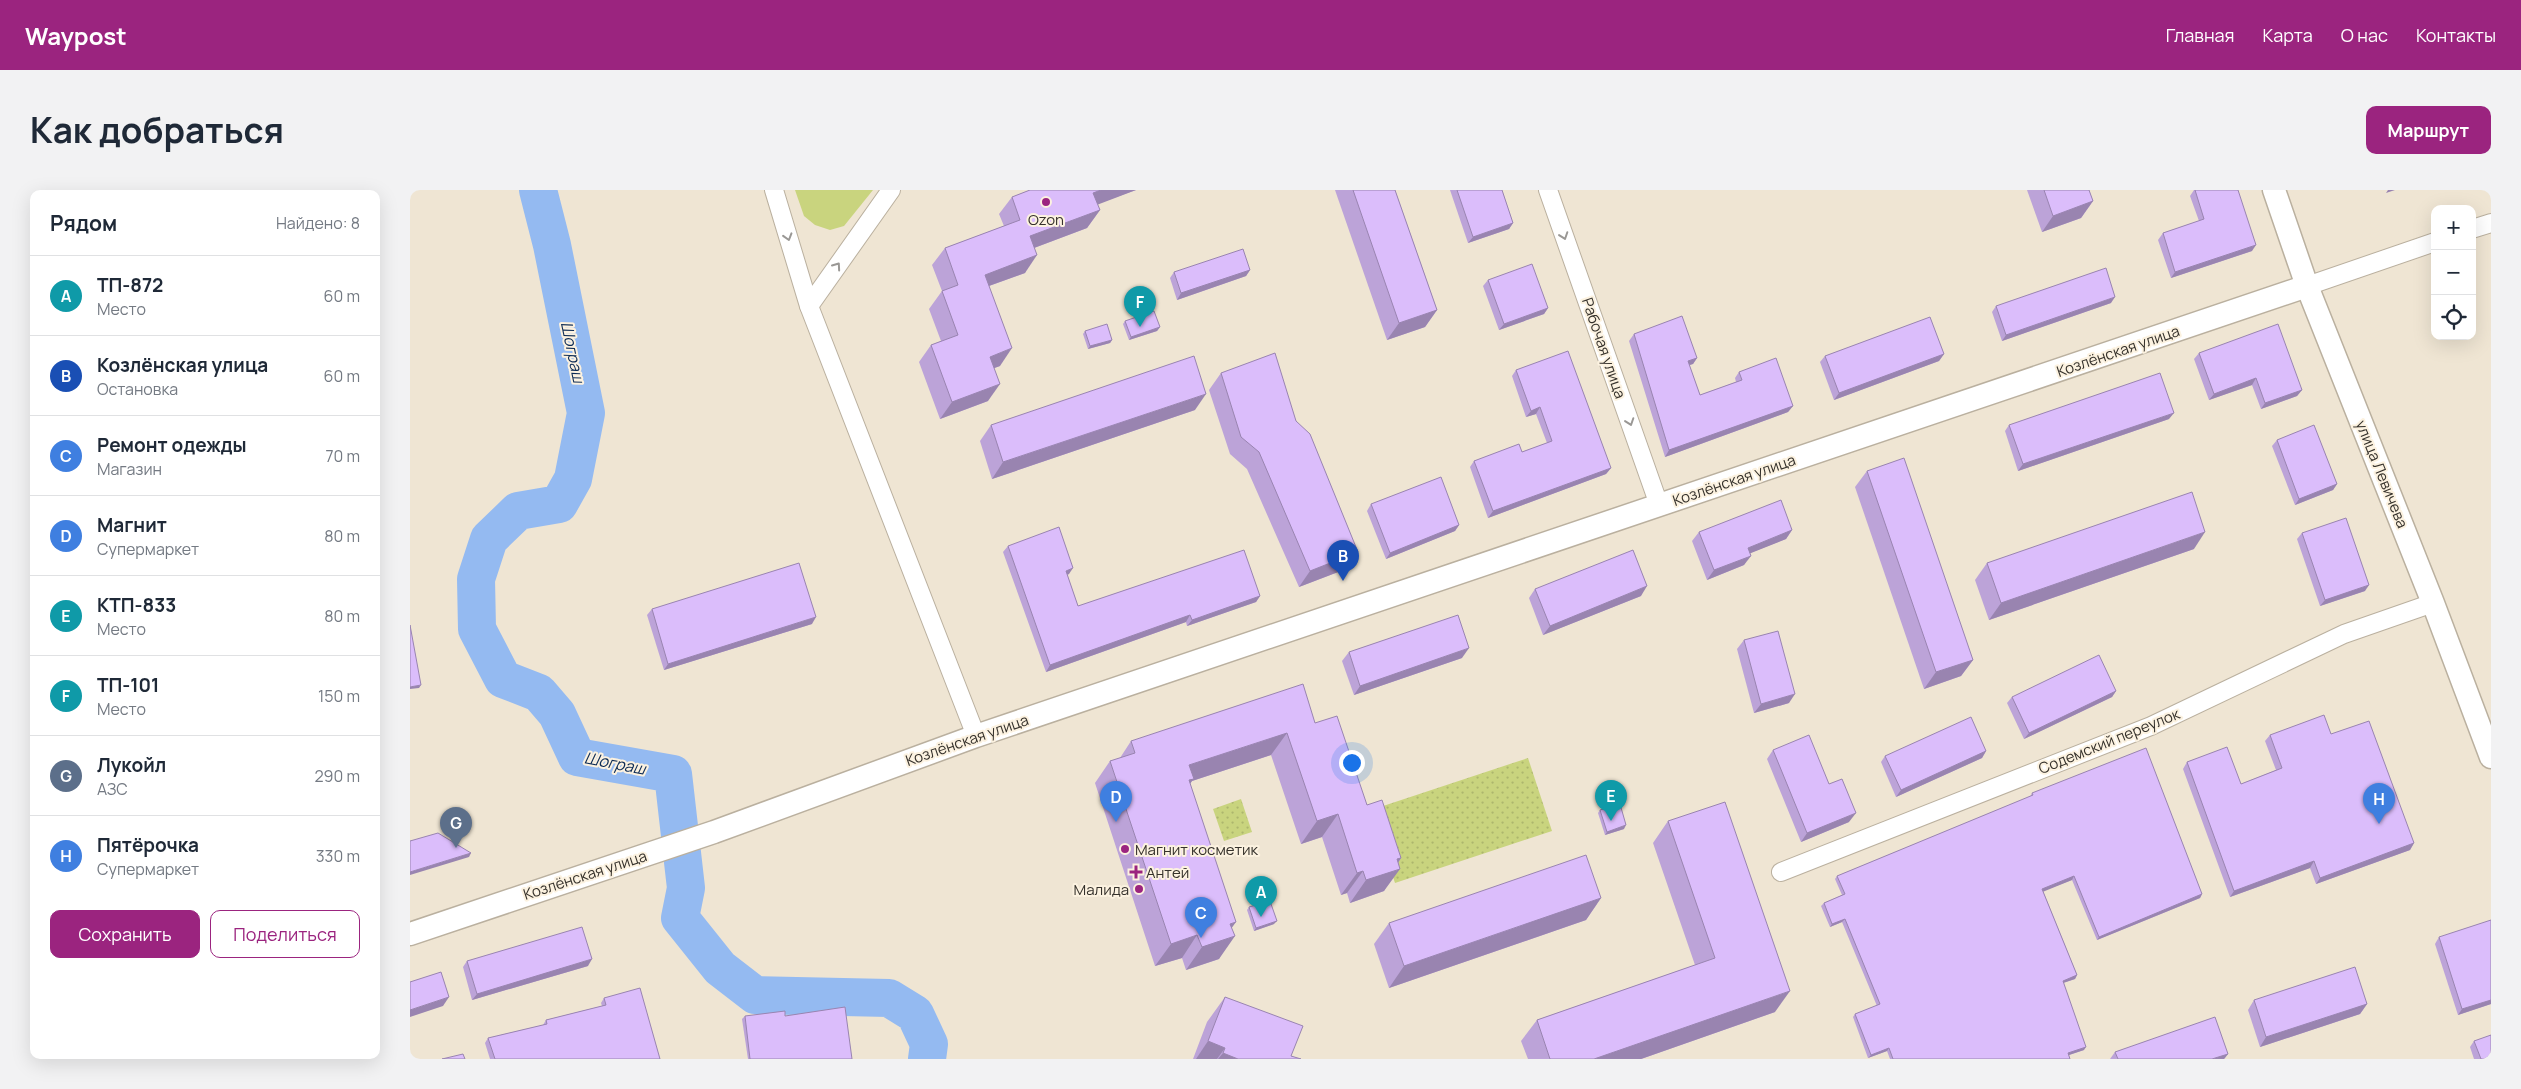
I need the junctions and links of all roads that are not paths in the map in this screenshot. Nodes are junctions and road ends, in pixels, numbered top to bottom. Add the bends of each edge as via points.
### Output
1 (774, 190) edge
2 (891, 190) edge
3 (1548, 190) edge
4 (2274, 190) edge
5 (2491, 222) edge
6 (2476, 228) edge
7 (2431, 243) edge
8 (2307, 286) junction
9 (809, 306) junction
10 (1659, 506) junction
11 (2434, 604) junction
12 (976, 736) junction
13 (2491, 757) edge
14 (1781, 872) dead end
15 (410, 934) edge

1 -> 9 street
9 -> 2 street
3 -> 10 street, Рабочая улица
4 - 8 street, улица Левичева
5 - 6 street
7 - 8 street, Козлёнская улица
8 - 10 street, Козлёнская улица
8 - 11 street, улица Левичева
9 - 12 street
10 - 12 street, Козлёнская улица
11 - 13 street, улица Левичева
11 - 14 street, Содемский переулок via 2344,634 2151,726
12 - 15 street, Козлёнская улица via 714,832

